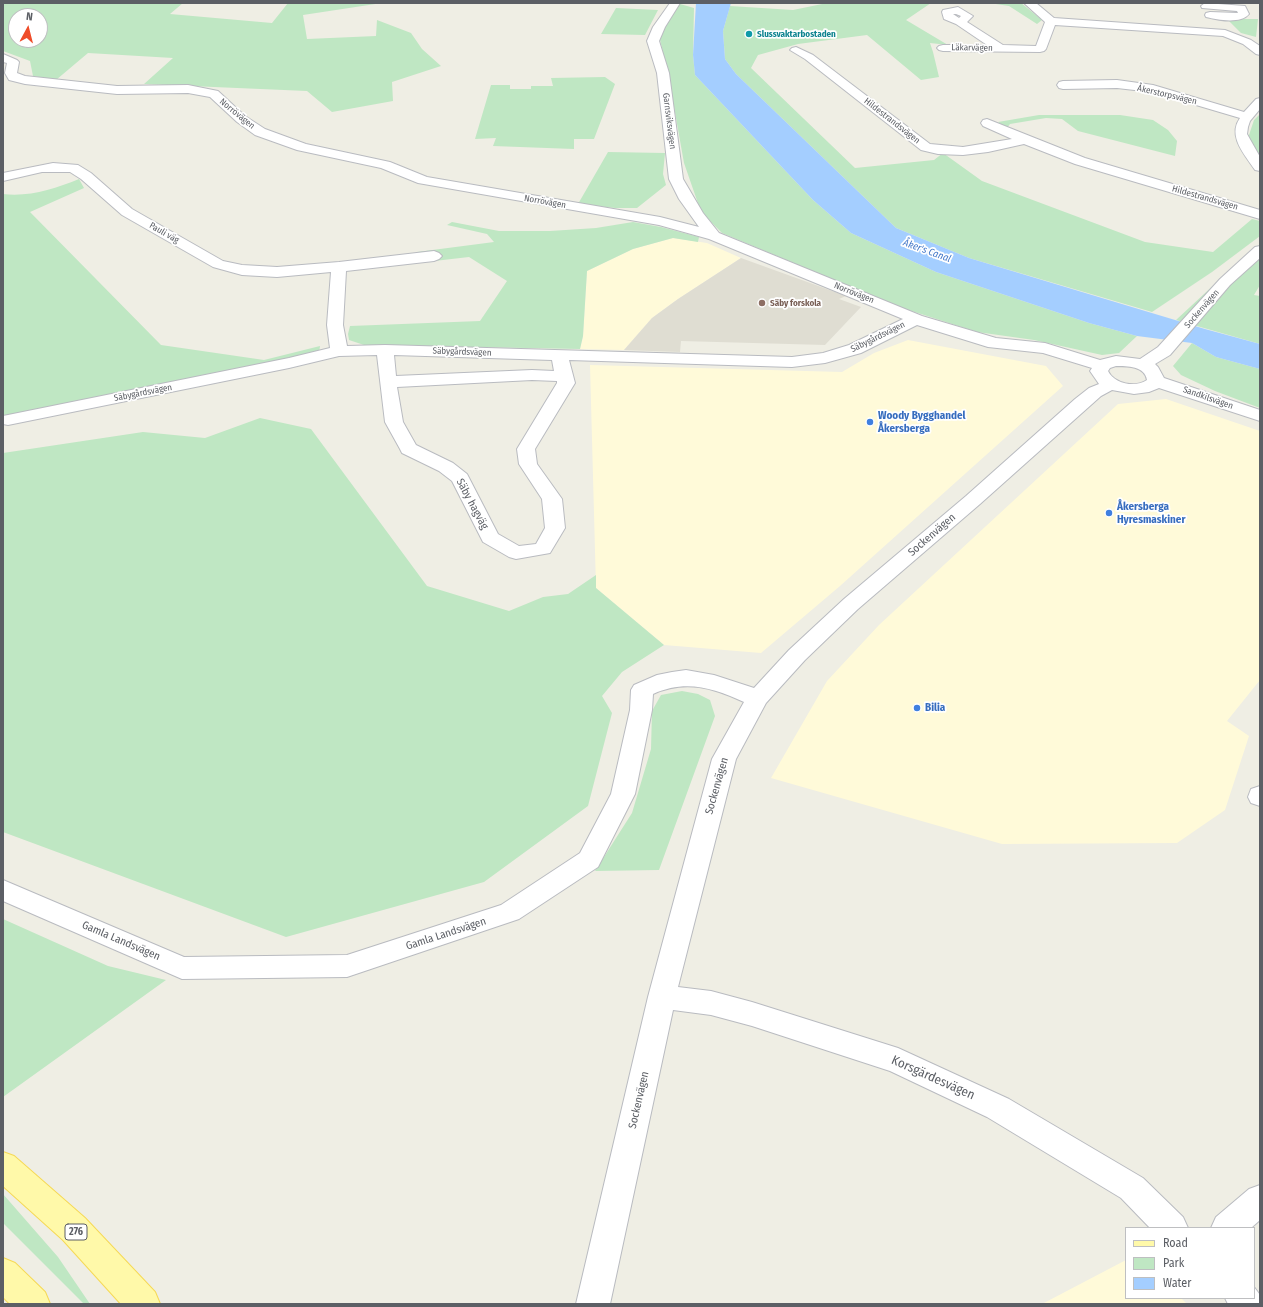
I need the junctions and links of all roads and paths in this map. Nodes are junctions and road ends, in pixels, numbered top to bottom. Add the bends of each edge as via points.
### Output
1 (675, 3) edge
2 (1029, 3) edge
3 (1207, 8) edge
4 (1051, 21) junction
5 (960, 22) dead end
6 (1225, 33) junction
7 (943, 48) dead end
8 (1001, 49) junction
9 (796, 50) dead end
10 (1260, 52) edge
11 (3, 57) edge
12 (1063, 85) dead end
13 (1260, 102) edge
14 (1246, 116) junction
15 (986, 123) dead end
16 (1025, 140) junction
17 (1260, 168) edge
18 (3, 177) edge
19 (1260, 202) edge
20 (1256, 213) edge
21 (714, 236) junction
22 (1260, 250) edge
23 (434, 256) dead end
24 (339, 267) junction
25 (916, 319) junction
26 (385, 350) junction
27 (339, 351) junction
28 (559, 355) junction
29 (1142, 365) junction
30 (1107, 375) junction
31 (564, 376) junction
32 (1156, 381) junction
33 (388, 382) junction
34 (1260, 416) edge
35 (8, 420) dead end
36 (757, 699) junction
37 (3, 890) edge
38 (662, 997) junction
39 (3, 1166) edge
40 (1260, 1200) edge
41 (1171, 1227) edge
42 (1228, 1227) edge
43 (3, 1274) edge
44 (593, 1301) edge
45 (33, 1304) edge
46 (143, 1304) edge

1 - 21 street, Garnsviksvägen via 653,41 663,73 676,179 697,216
2 - 4 street
3 - 6 street
4 - 6 street
4 - 8 street, Läkarvägen via 1040,49
5 - 8 street, Läkarvägen
6 - 10 street via 1247,42
7 - 8 street, Läkarvägen
9 - 16 street, Hildestrandsvägen via 809,57 926,147 945,151 996,147
11 - 21 street, Norrövägen via 13,62 13,77 101,89 188,89 214,94 241,119 260,132 302,147 386,165 442,184 660,221
12 - 14 street, Åkerstorpsvägen via 1117,84 1153,89
13 - 14 street
14 - 17 street via 1241,124 1240,134
15 - 16 street, Hildestrandsvägen
16 - 20 street, Hildestrandsvägen via 1080,161
18 - 24 street, Pauli väg via 53,167 78,170 117,206 218,264 242,270 271,272
19 - 20 street
21 - 25 street, Norrövägen
22 - 29 street, Sockenvägen via 1224,282 1164,351
23 - 24 street, Pauli väg
24 - 27 street via 335,326
25 - 28 street, Säbygårdsvägen via 855,349 825,358 792,362
25 - 30 street, Norrövägen via 994,343 1045,348
26 - 27 street, Säbygårdsvägen
26 - 28 street, Säbygårdsvägen
26 - 33 street, Säby hagväg
27 - 35 street, Säbygårdsvägen
28 - 31 street, Säby hagväg
29 - 30 street, Sockenvägen via 1133,362 1108,363
29 - 32 street via 1152,371
30 - 32 street, Norrövägen via 1127,388 1148,387
30 - 36 street, Sockenvägen via 1095,392 851,604 797,655
31 - 33 street
31 - 33 street, Säby hagväg via 566,383 526,449 528,464 552,499 555,528 542,549 516,553 490,538 460,478 446,467 409,449 394,422
32 - 34 street, Sandkilsvägen
36 - 37 street, Gamla Landsvägen via 729,686 694,677 657,682 642,690 641,710 623,794 589,860 510,912 346,966 182,968
36 - 38 street, Sockenvägen via 724,759
38 - 41 street, Korsgärdesvägen via 712,1003 752,1014 898,1062 998,1108 1132,1188
38 - 44 street, Sockenvägen
39 - 46 main road, 276 via 74,1229
40 - 42 street
43 - 45 main road

